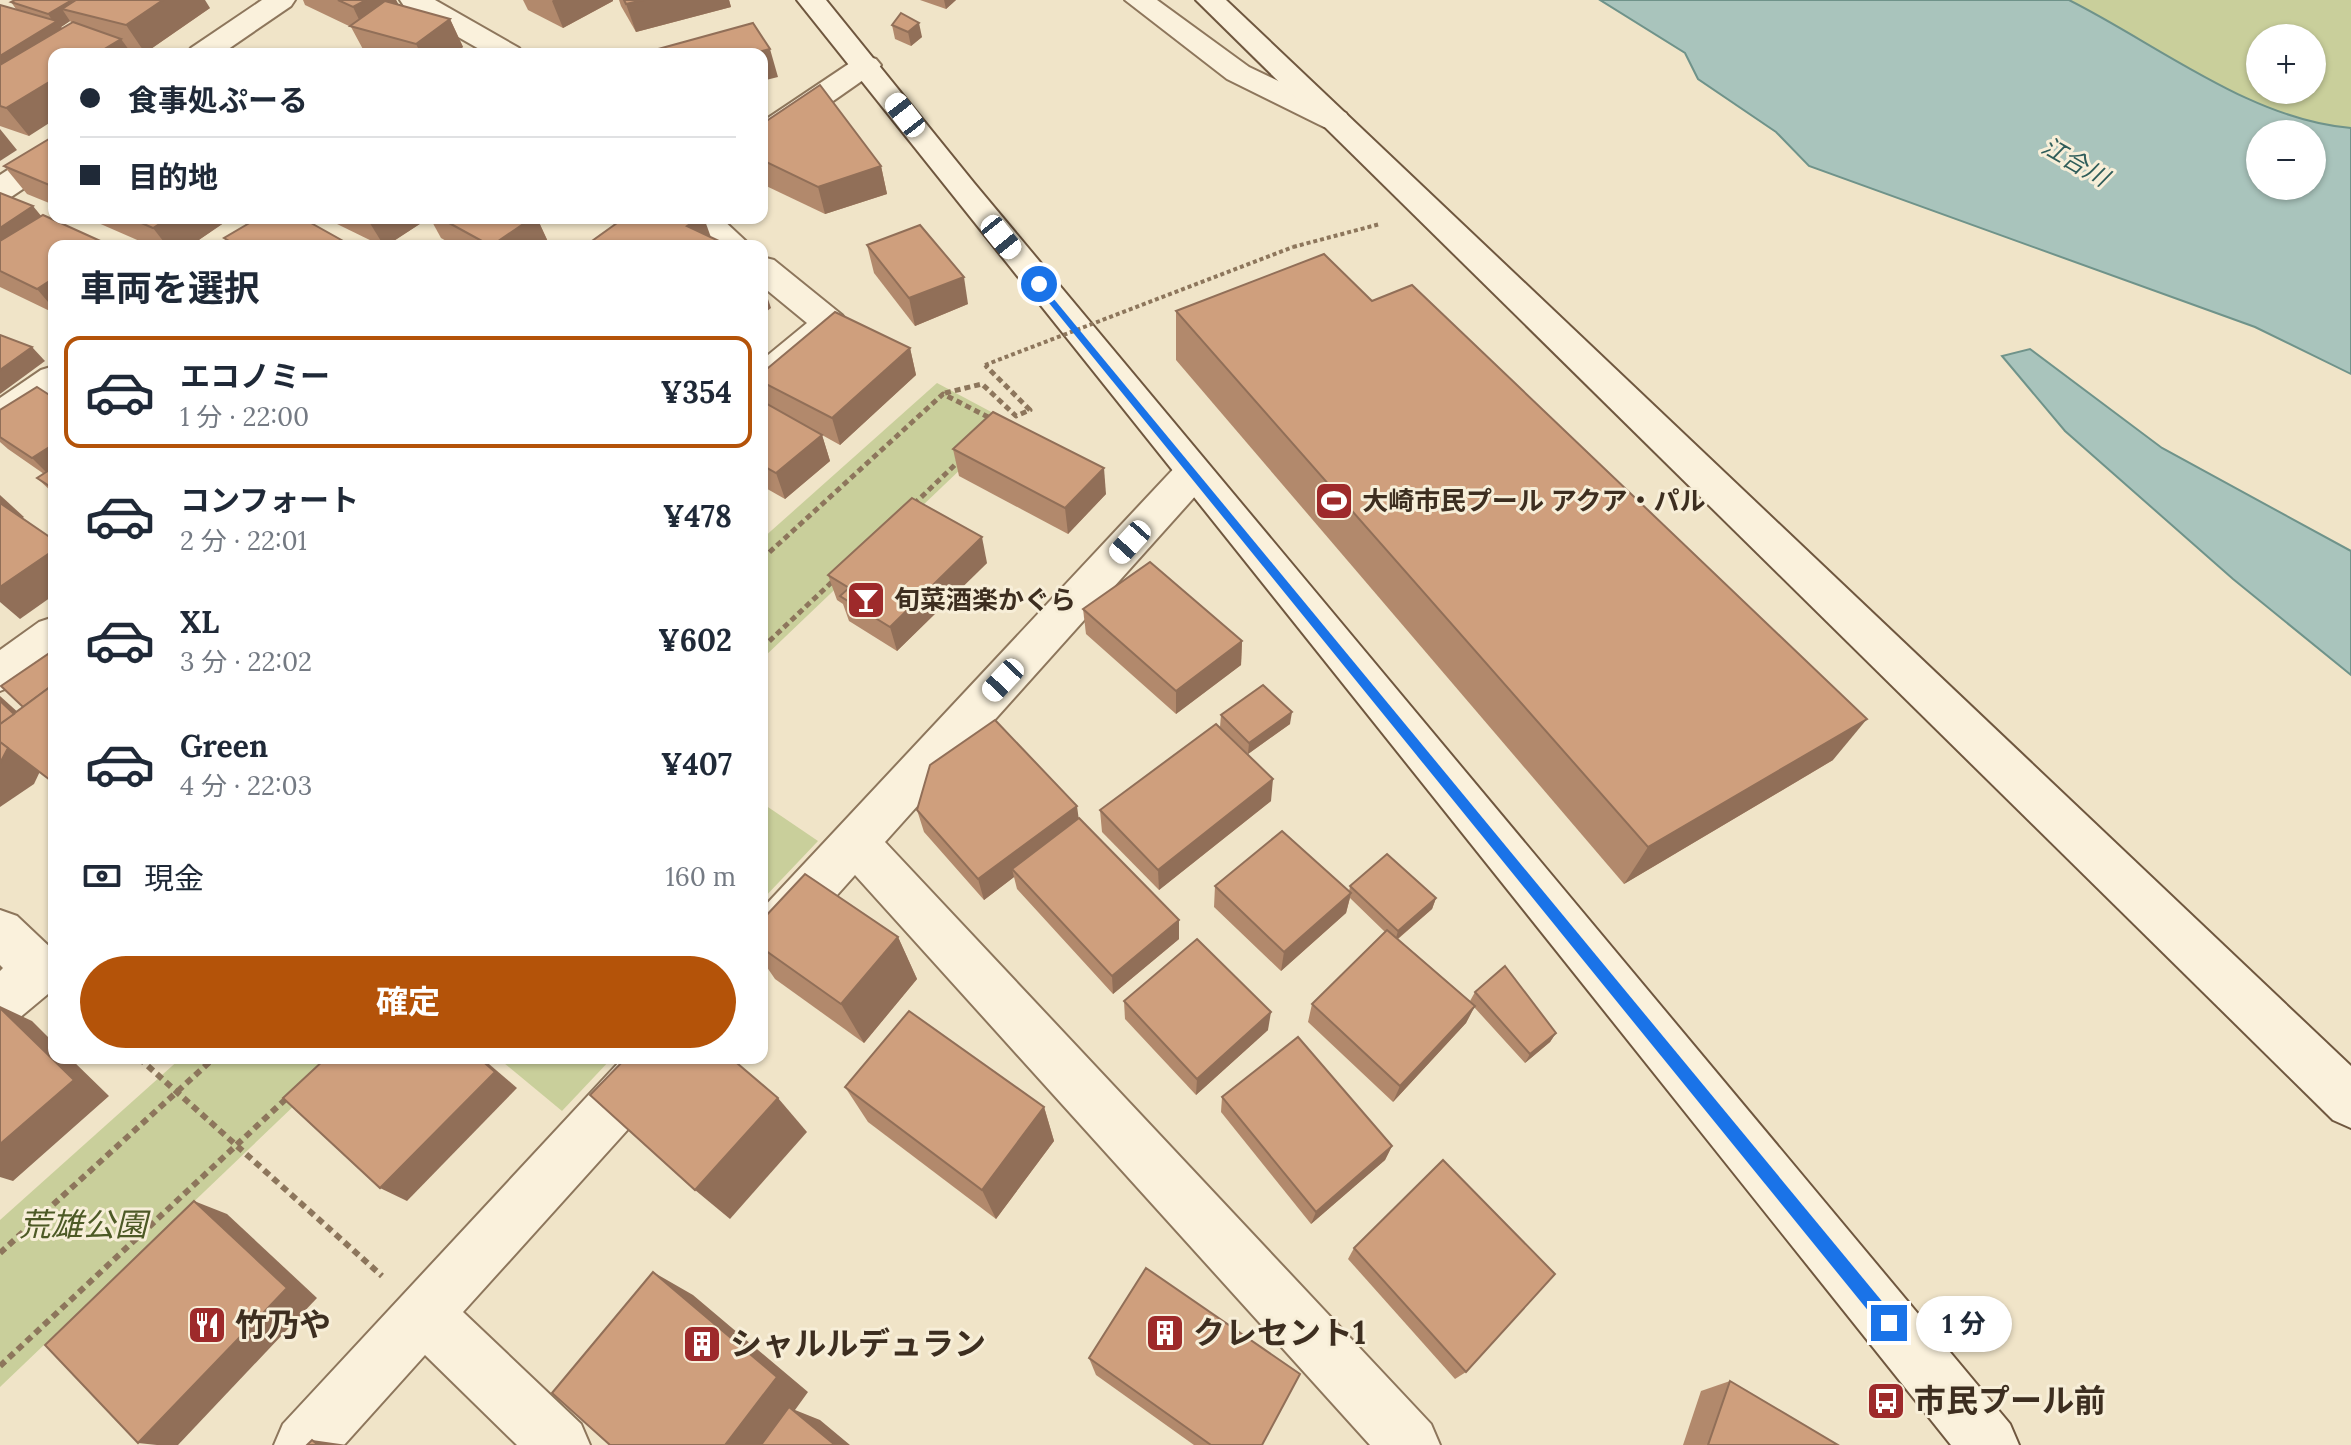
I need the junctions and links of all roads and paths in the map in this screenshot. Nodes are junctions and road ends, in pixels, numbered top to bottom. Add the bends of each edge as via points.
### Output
1 (281, 0) edge
2 (414, 0) edge
3 (811, 0) edge
4 (1139, 0) edge
5 (1210, 0) edge
6 (210, 48) edge
7 (498, 48) edge
8 (866, 65) junction
9 (1335, 120) junction
10 (768, 132) edge
11 (48, 158) edge
12 (0, 190) edge
13 (707, 224) edge
14 (1346, 234) dead end
15 (727, 240) edge
16 (768, 273) edge
17 (768, 374) edge
18 (48, 383) edge
19 (943, 394) junction
20 (0, 417) edge
21 (999, 423) edge
22 (965, 455) edge
23 (1193, 473) junction
24 (909, 509) edge
25 (768, 554) edge
26 (841, 573) edge
27 (48, 638) edge
28 (768, 642) edge
29 (0, 673) edge
30 (855, 842) junction
31 (0, 932) edge
32 (768, 937) edge
33 (46, 964) edge
34 (0, 1002) edge
35 (146, 1064) edge
36 (207, 1064) edge
37 (653, 1064) edge
38 (295, 1090) edge
39 (177, 1091) junction
40 (2351, 1102) edge
41 (238, 1144) junction
42 (0, 1253) edge
43 (424, 1314) junction
44 (0, 1366) edge
45 (304, 1445) edge
46 (560, 1445) edge
47 (1410, 1445) edge
48 (1989, 1445) edge

1 - 6 street
2 - 7 street
3 - 8 street
4 - 9 street via 1238,73
5 - 9 street
8 - 10 street
8 - 23 street
9 - 40 street
11 - 12 street
13 - 15 street
14 - 19 path, bridge via 1293,247 985,365 1030,410 1016,416 982,384
16 - 17 street via 830,323
18 - 20 street
19 - 21 path
19 - 25 path
22 - 24 path
23 - 30 street
23 - 48 street
26 - 28 path
27 - 29 street
30 - 32 street
30 - 47 street
31 - 33 street
33 - 34 street
35 - 39 path
36 - 39 path
37 - 43 street
38 - 41 path
39 - 41 path
39 - 42 path
41 - 43 path
41 - 44 path
43 - 45 street
43 - 46 street

